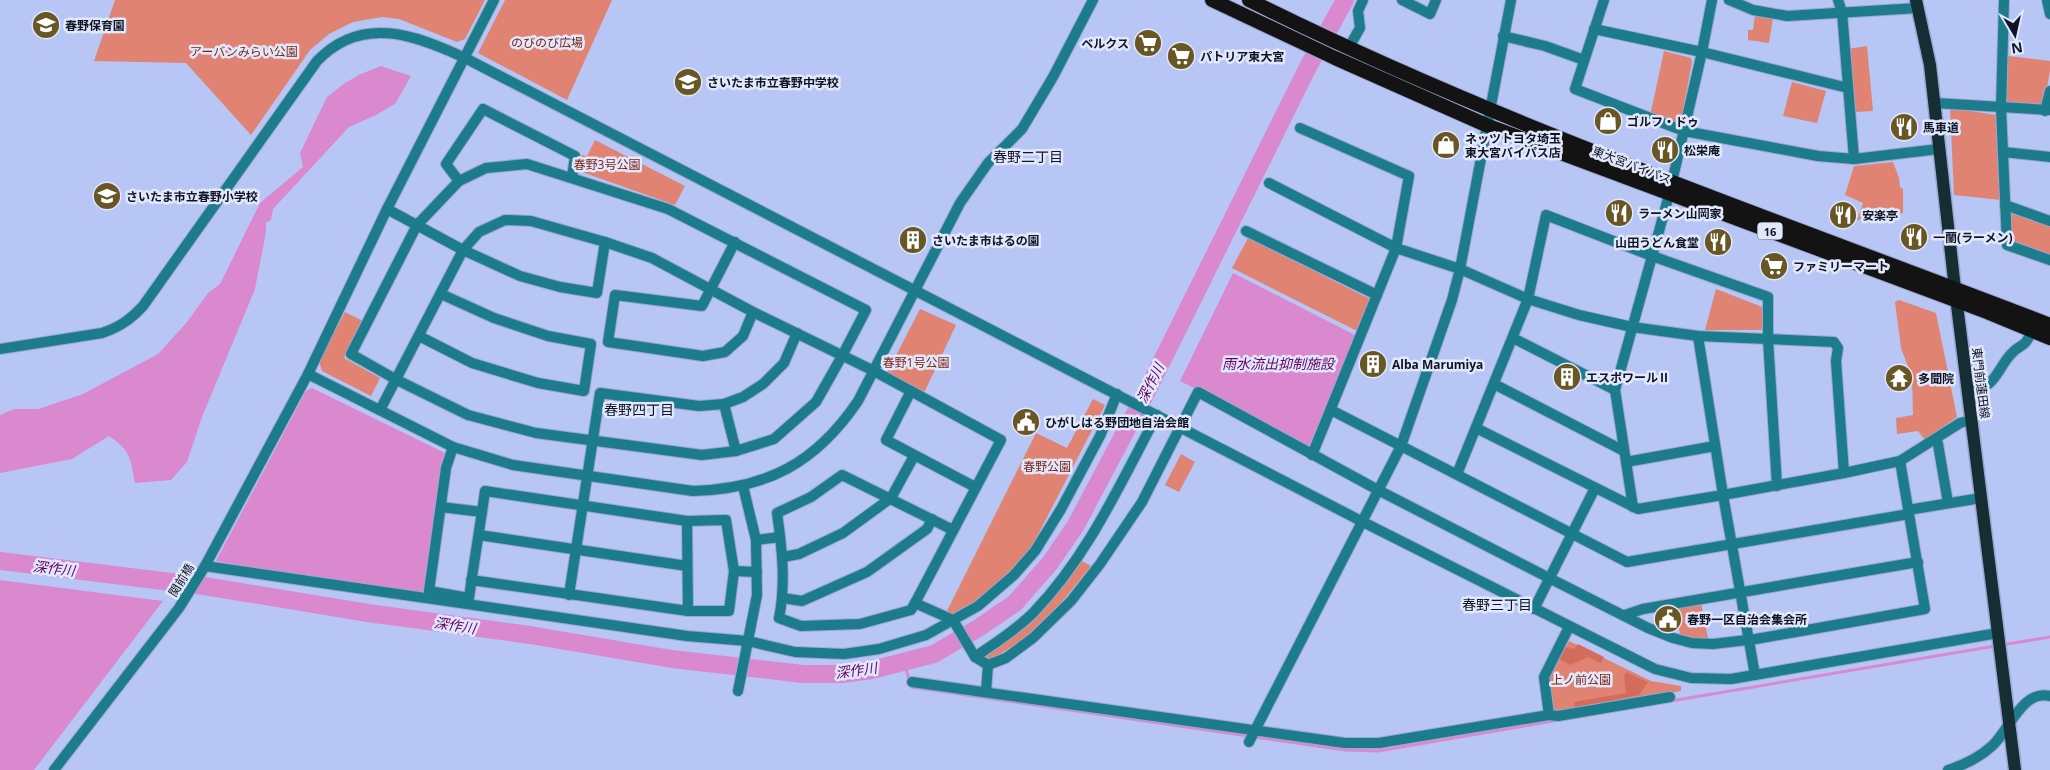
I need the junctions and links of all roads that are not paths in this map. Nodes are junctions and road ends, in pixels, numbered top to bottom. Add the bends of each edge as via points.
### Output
1 (494, 0) edge
2 (1093, 0) edge
3 (1212, 0) edge
4 (1249, 0) edge
5 (1363, 0) edge
6 (1402, 0) edge
7 (1436, 0) edge
8 (1511, 0) edge
9 (1604, 0) edge
10 (1712, 0) edge
11 (1729, 0) edge
12 (1838, 0) edge
13 (2004, 0) edge
14 (2047, 0) edge
15 (1917, 4) edge
16 (1842, 12) junction
17 (2050, 14) edge
18 (1594, 29) junction
19 (1503, 36) junction
20 (1309, 38) junction
21 (1341, 51) junction
22 (1702, 52) junction
23 (465, 58) junction
24 (1584, 60) junction
25 (1848, 88) junction
26 (2050, 91) edge
27 (1935, 102) junction
28 (2001, 108) junction
29 (1489, 110) junction
30 (2048, 110) edge
31 (1486, 125) junction
32 (1300, 128) dead end
33 (1684, 131) junction
34 (1939, 149) junction
35 (2002, 152) junction
36 (2050, 156) edge
37 (1854, 160) junction
38 (572, 177) junction
39 (459, 181) junction
40 (1269, 183) dead end
41 (1671, 188) junction
42 (2005, 206) junction
43 (387, 209) junction
44 (2050, 221) edge
45 (417, 225) junction
46 (1246, 232) dead end
47 (605, 242) junction
48 (735, 242) junction
49 (1396, 248) junction
50 (463, 250) junction
51 (1652, 256) junction
52 (2050, 260) edge
53 (1460, 269) junction
54 (711, 289) junction
55 (916, 290) junction
56 (442, 294) junction
57 (1377, 295) junction
58 (1956, 295) junction
59 (1528, 299) junction
60 (753, 312) junction
61 (2050, 325) edge
62 (1632, 327) junction
63 (2032, 330) junction
64 (797, 334) junction
65 (419, 336) junction
66 (1698, 336) junction
67 (1513, 338) junction
68 (2050, 338) edge
69 (1768, 339) junction
70 (0, 349) edge
71 (842, 356) junction
72 (874, 371) junction
73 (308, 374) junction
74 (397, 380) junction
75 (1494, 384) junction
76 (1615, 390) junction
77 (912, 391) junction
78 (1968, 392) junction
79 (1120, 396) junction
80 (724, 404) junction
81 (380, 410) junction
82 (1331, 410) junction
83 (1155, 414) junction
84 (1972, 420) junction
85 (1180, 427) junction
86 (1476, 428) junction
87 (1936, 439) junction
88 (592, 441) junction
89 (1401, 446) junction
90 (1715, 446) junction
91 (453, 447) junction
92 (736, 451) junction
93 (1624, 451) junction
94 (1312, 455) junction
95 (914, 456) junction
96 (1900, 461) junction
97 (1626, 462) junction
98 (1844, 473) junction
99 (1457, 474) junction
100 (588, 475) junction
101 (743, 486) junction
102 (1777, 486) junction
103 (975, 487) junction
104 (1595, 488) junction
105 (1378, 490) junction
106 (1723, 495) junction
107 (891, 498) junction
108 (1981, 498) junction
109 (1948, 503) junction
110 (583, 506) junction
111 (441, 507) junction
112 (1633, 507) junction
113 (482, 512) junction
114 (1909, 512) junction
115 (932, 519) junction
116 (687, 520) junction
117 (1363, 522) junction
118 (953, 530) junction
119 (1573, 535) junction
120 (479, 536) junction
121 (780, 537) junction
122 (756, 540) junction
123 (1732, 544) junction
124 (576, 550) junction
125 (783, 557) junction
126 (1918, 562) junction
127 (204, 566) junction
128 (688, 566) junction
129 (734, 571) junction
130 (757, 572) junction
131 (1550, 579) junction
132 (471, 580) junction
133 (1741, 591) junction
134 (570, 595) junction
135 (783, 598) junction
136 (915, 603) junction
137 (1534, 609) junction
138 (688, 611) junction
139 (1625, 616) junction
140 (953, 620) junction
141 (1570, 627) junction
142 (1998, 633) junction
143 (748, 640) junction
144 (1749, 640) junction
145 (975, 657) junction
146 (988, 666) junction
147 (1755, 675) junction
148 (912, 682) dead end
149 (738, 691) dead end
150 (986, 692) junction
151 (2050, 696) edge
152 (1670, 697) dead end
153 (1549, 715) junction
154 (2009, 724) junction
155 (1255, 730) junction
156 (1249, 742) dead end
157 (54, 770) edge
158 (1948, 770) edge
159 (2015, 770) edge

1 - 23 street, 関前橋
2 - 55 street via 1022,129 988,163 960,203
3 - 20 highway, 東大宮バイパス / 16
4 - 20 highway, 東大宮バイパス / 16
5 - 21 street via 1358,11 1360,28
6 - 7 street via 1430,14
8 - 19 street
9 - 18 street
10 - 22 street
11 - 16 street via 1754,10 1788,16
12 - 16 street
13 - 28 street
14 - 17 street
15 - 16 street
15 - 27 main road, 東門前蓮田線
16 - 25 street
18 - 22 street
18 - 24 street
19 - 24 street
19 - 29 street
20 - 21 highway, 東大宮バイパス / 16
21 - 29 highway, 東大宮バイパス / 16
21 - 31 highway, 東大宮バイパス / 16
22 - 25 street
22 - 33 street
23 - 43 street, 関前橋
23 - 55 street
23 - 70 street via 414,37 385,32 340,42 327,51 305,77 134,317 102,333
24 - 33 street via 1575,89
25 - 37 street
26 - 30 street
27 - 28 street
27 - 34 main road, 東門前蓮田線
28 - 30 street
28 - 35 street
29 - 31 street
29 - 41 highway, 東大宮バイパス / 16
31 - 41 highway, 東大宮バイパス / 16
31 - 53 street
32 - 49 street via 1409,176
33 - 37 street
33 - 41 street
34 - 37 street
34 - 58 main road, 東門前蓮田線
35 - 36 street
35 - 42 street
38 - 39 street via 527,164 486,168
38 - 39 street via 575,156 483,109 446,164
38 - 48 street via 668,209
39 - 45 street
40 - 49 street
41 - 51 street
41 - 58 highway, 東大宮バイパス / 16
42 - 44 street
42 - 52 street via 2008,244
43 - 45 street
43 - 73 street, 関前橋
45 - 50 street
45 - 74 street via 351,354
46 - 57 street
47 - 50 street via 531,221 505,220 479,232
47 - 50 street via 597,292 560,287 520,276
47 - 54 street via 652,258
48 - 54 street
48 - 71 street via 866,310
49 - 53 street
49 - 57 street
50 - 56 street
51 - 59 street via 1546,215
51 - 62 street
51 - 69 street via 1768,297
53 - 59 street
53 - 89 street
54 - 60 street
54 - 60 street via 702,306 615,295 608,342 703,356 725,352 743,336
55 - 72 street
55 - 79 street
56 - 65 street
56 - 65 street via 494,318 548,336 591,344 584,391 538,383 472,363
57 - 82 street
58 - 61 highway, 東大宮バイパス / 16
58 - 63 highway, 東大宮バイパス / 16
58 - 78 main road, 東門前蓮田線
59 - 62 street
59 - 67 street
60 - 64 street
62 - 66 street
62 - 76 street
63 - 68 highway, 東大宮バイパス / 16
63 - 78 street via 2026,343 2012,353 1996,378 1982,388
64 - 71 street
64 - 80 street via 784,363 764,384
65 - 74 street
66 - 69 street
66 - 90 street
67 - 75 street
67 - 76 street
69 - 98 street via 1834,342 1838,348 1836,361
69 - 102 street
71 - 72 street
71 - 92 street via 816,402 774,439
72 - 77 street
72 - 101 street via 858,402 828,439 799,462
73 - 81 street
73 - 127 street, 関前橋
74 - 81 street
74 - 88 street via 468,415 536,433
75 - 86 street
75 - 93 street
76 - 93 street
77 - 95 street via 886,440
77 - 103 street via 1001,440
78 - 84 main road, 東門前蓮田線
79 - 83 street
79 - 140 street via 1035,551 1014,575 978,606
80 - 88 street via 699,406 600,393
80 - 92 street
81 - 91 street
82 - 89 street
82 - 94 street
83 - 85 street
83 - 145 street via 1085,548 1062,581 1032,614
84 - 87 street via 1960,423
84 - 108 main road, 東門前蓮田線
85 - 94 street via 1198,392
85 - 117 street
85 - 146 street via 1142,502 1100,564 1070,601 1033,638 1006,658
86 - 99 street
86 - 104 street
87 - 96 street
87 - 109 street
88 - 92 street via 702,455
88 - 100 street
89 - 99 street
89 - 105 street
90 - 97 street
90 - 106 street
91 - 100 street via 513,465
91 - 111 street via 446,468
93 - 97 street
94 - 105 street
95 - 103 street
95 - 107 street
96 - 98 street
96 - 114 street
97 - 112 street
98 - 102 street
99 - 119 street
100 - 101 street via 693,491
100 - 110 street
101 - 122 street
102 - 106 street
103 - 118 street
104 - 112 street
104 - 119 street
105 - 117 street
105 - 131 street
106 - 112 street via 1638,509
106 - 123 street
107 - 115 street
107 - 121 street via 842,475 811,497 777,513
107 - 125 street via 843,533 799,554
108 - 109 street
108 - 142 main road, 東門前蓮田線
109 - 114 street
110 - 113 street via 485,491
110 - 116 street
110 - 124 street
111 - 113 street
111 - 132 street via 429,591 469,598
113 - 120 street
114 - 123 street
114 - 126 street
115 - 118 street
115 - 135 street via 927,529 867,572 802,601
116 - 128 street
116 - 129 street via 726,520
117 - 137 street
117 - 155 street
118 - 136 street
119 - 123 street via 1627,562
119 - 131 street
120 - 124 street
120 - 132 street
121 - 122 street
121 - 125 street
122 - 130 street
123 - 133 street
124 - 128 street
124 - 134 street
125 - 135 street
126 - 133 street
126 - 144 street via 1925,609
127 - 143 street via 687,636
127 - 157 street, 関前橋 via 179,608
128 - 138 street
129 - 130 street
129 - 138 street via 730,611
130 - 143 street via 757,596
131 - 137 street
131 - 139 street
132 - 134 street
133 - 139 street via 1643,609
133 - 144 street
134 - 138 street
135 - 136 street via 779,618 801,626 860,624 911,610
136 - 140 street
137 - 141 street
139 - 144 street via 1692,643
140 - 143 street via 926,635 879,649 844,654 795,652
140 - 145 street
141 - 147 street via 1635,660 1672,674 1709,679
141 - 153 street via 1544,677
142 - 147 street
142 - 154 main road, 東門前蓮田線
143 - 149 street
144 - 147 street
145 - 146 street
146 - 150 street
148 - 150 street
150 - 155 street
151 - 154 street via 2044,694 2032,698 2018,710
152 - 153 street
153 - 155 street via 1372,743 1345,743
154 - 158 street via 2003,735 1980,756
154 - 159 main road, 東門前蓮田線
155 - 156 street

